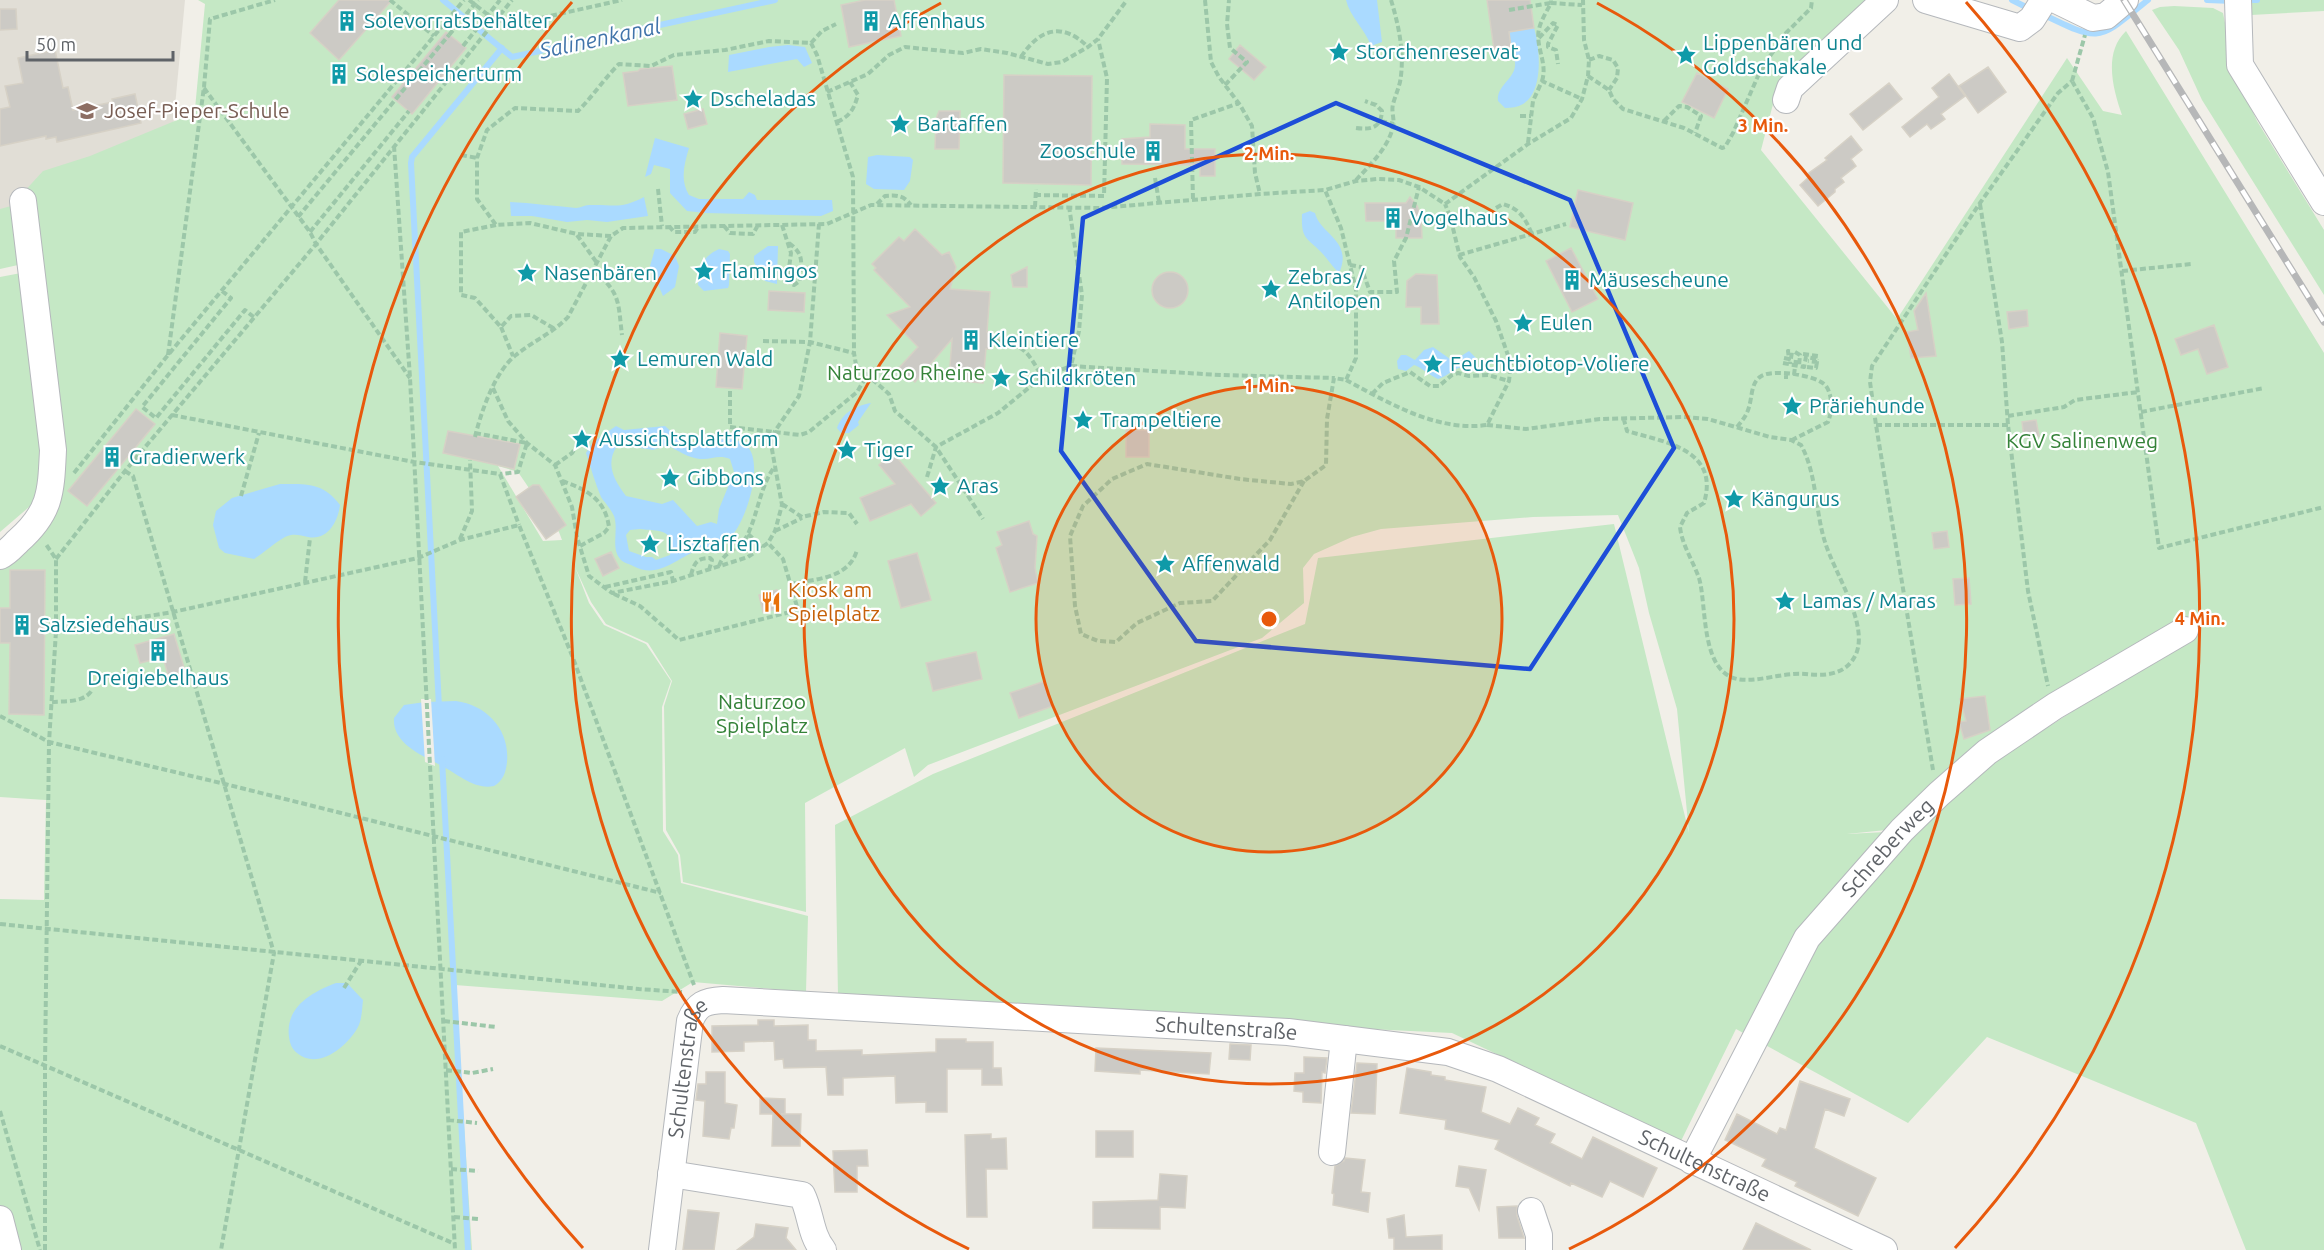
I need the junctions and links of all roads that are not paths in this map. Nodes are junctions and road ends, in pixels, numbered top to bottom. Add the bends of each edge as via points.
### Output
1 (1884, 0) edge
2 (1926, 0) edge
3 (2125, 0) edge
4 (2238, 0) edge
5 (2043, 6) edge
6 (1786, 100) dead end
7 (23, 201) dead end
8 (2324, 202) edge
9 (0, 556) edge
10 (2185, 630) dead end
11 (1344, 1039) junction
12 (1332, 1152) dead end
13 (1692, 1161) junction
14 (671, 1174) junction
15 (1531, 1211) dead end
16 (0, 1219) edge
17 (8, 1250) edge
18 (662, 1250) edge
19 (823, 1250) edge
20 (1539, 1250) edge
21 (1884, 1250) edge

1 - 6 street via 1790,88
2 - 5 street via 2020,28
3 - 5 street via 2088,29
4 - 8 street via 2240,64
7 - 9 street via 53,450 52,478 46,508 33,528
10 - 13 street, Schreberweg via 2055,706 1987,752 1902,830 1807,938
11 - 12 street
11 - 13 street, Schultenstraße via 1448,1052 1498,1070
11 - 14 street, Schultenstraße via 1288,1032 704,1002 696,998 687,1035
13 - 21 street, Schultenstraße
14 - 18 street, Schultenstraße
14 - 19 street, Schultenstraße via 802,1195 810,1210 815,1240
15 - 20 street via 1539,1235
16 - 17 street

